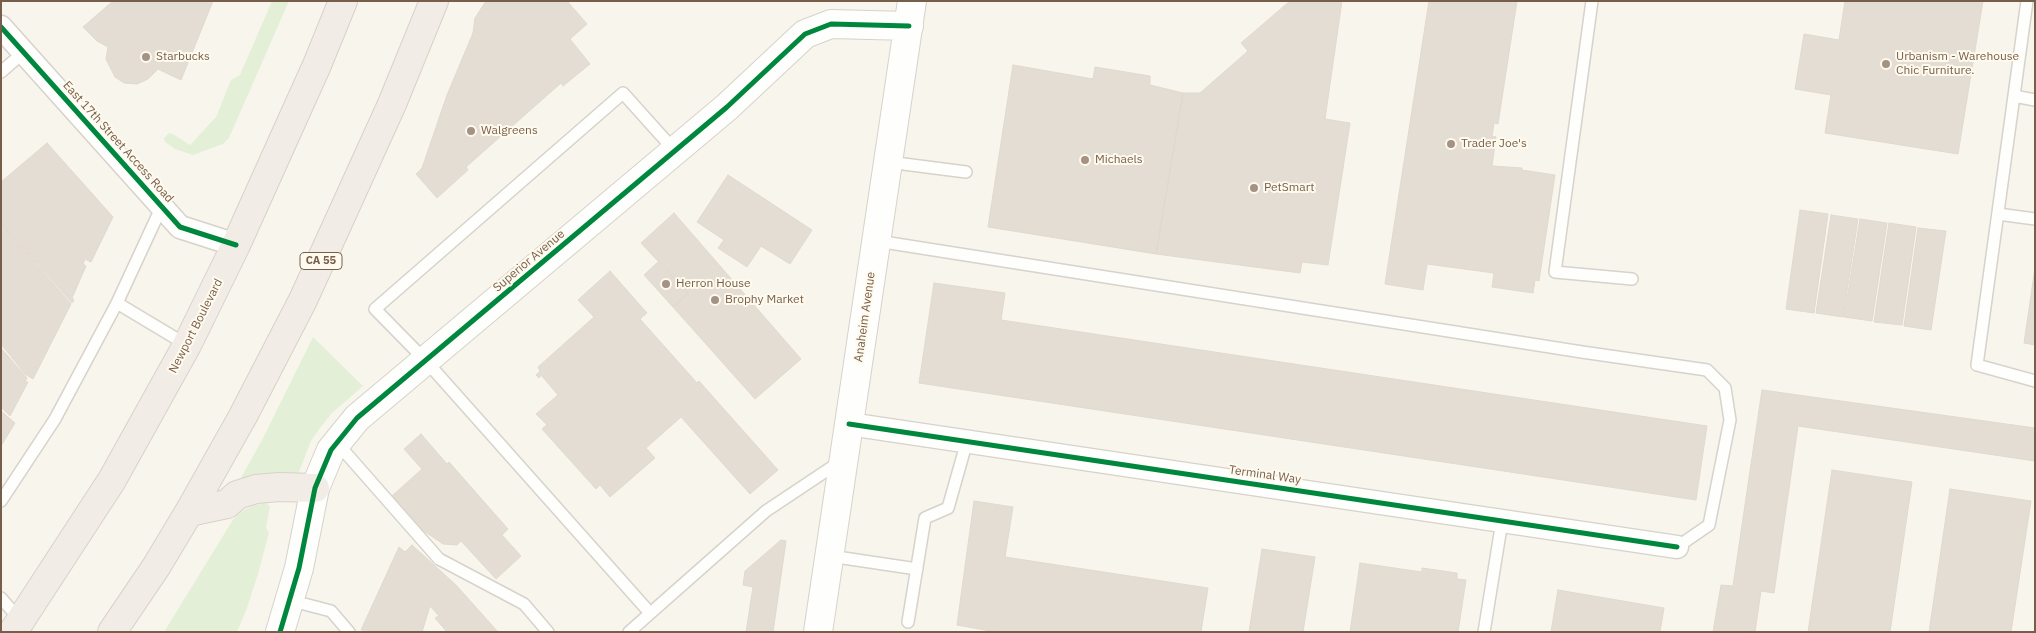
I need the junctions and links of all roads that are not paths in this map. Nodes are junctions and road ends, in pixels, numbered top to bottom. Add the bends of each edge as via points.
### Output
1 (343, 1) edge
2 (434, 1) edge
3 (1592, 1) edge
4 (2027, 1) edge
5 (910, 14) edge
6 (1, 27) edge
7 (24, 52) junction
8 (1, 72) edge
9 (2014, 96) junction
10 (2035, 100) edge
11 (675, 151) junction
12 (888, 162) junction
13 (966, 172) dead end
14 (162, 206) junction
15 (1998, 214) junction
16 (2035, 220) edge
17 (876, 242) junction
18 (236, 245) junction
19 (1632, 279) dead end
20 (117, 302) junction
21 (187, 345) junction
22 (426, 361) junction
23 (2035, 381) edge
24 (849, 424) junction
25 (966, 441) junction
26 (337, 443) junction
27 (844, 459) junction
28 (314, 488) junction
29 (1, 501) edge
30 (189, 512) junction
31 (1502, 521) junction
32 (1677, 547) joint
33 (830, 556) junction
34 (917, 569) junction
35 (1, 598) edge
36 (289, 600) junction
37 (650, 613) junction
38 (908, 622) dead end
39 (17, 626) edge
40 (112, 632) edge
41 (280, 632) edge
42 (349, 632) edge
43 (548, 632) edge
44 (629, 632) edge
45 (818, 632) edge
46 (1484, 632) edge

1 - 18 highway, Newport Boulevard
2 - 30 highway, CA 55 via 365,165 303,300
3 - 19 lane via 1555,272
4 - 9 lane
5 - 11 street, Superior Avenue via 832,24 805,34 727,108
5 - 12 street, Anaheim Avenue
6 - 7 street, East 17th Street Access Road
7 - 8 lane
7 - 14 street, East 17th Street Access Road
9 - 10 lane
9 - 15 lane
11 - 22 street, Superior Avenue
11 - 22 lane via 623,93 375,309
12 - 13 lane
12 - 17 street, Anaheim Avenue
14 - 18 street, East 17th Street Access Road via 180,227
14 - 20 lane
15 - 16 lane
15 - 23 lane via 1977,365
17 - 24 street, Anaheim Avenue
17 - 32 lane via 1707,370 1725,388 1730,420 1709,525
18 - 21 highway, Newport Boulevard
20 - 21 lane
20 - 29 lane via 55,419
21 - 39 highway, Newport Boulevard via 112,480
22 - 26 street, Superior Avenue via 357,418
22 - 37 lane
24 - 25 street, Terminal Way
24 - 27 street, Anaheim Avenue
25 - 31 street, Terminal Way
25 - 34 lane via 948,508 926,518
26 - 28 street, Superior Avenue
26 - 43 lane via 439,559 524,604
27 - 33 street, Anaheim Avenue
27 - 37 lane via 766,511
28 - 30 highway via 256,489 237,495 227,504
28 - 36 street, Superior Avenue via 299,568
30 - 40 highway, CA 55
31 - 32 street, Terminal Way
31 - 46 lane
33 - 34 lane
33 - 45 street, Anaheim Avenue
34 - 38 lane
35 - 39 lane
36 - 41 street, Superior Avenue
36 - 42 lane via 331,611
37 - 44 lane

